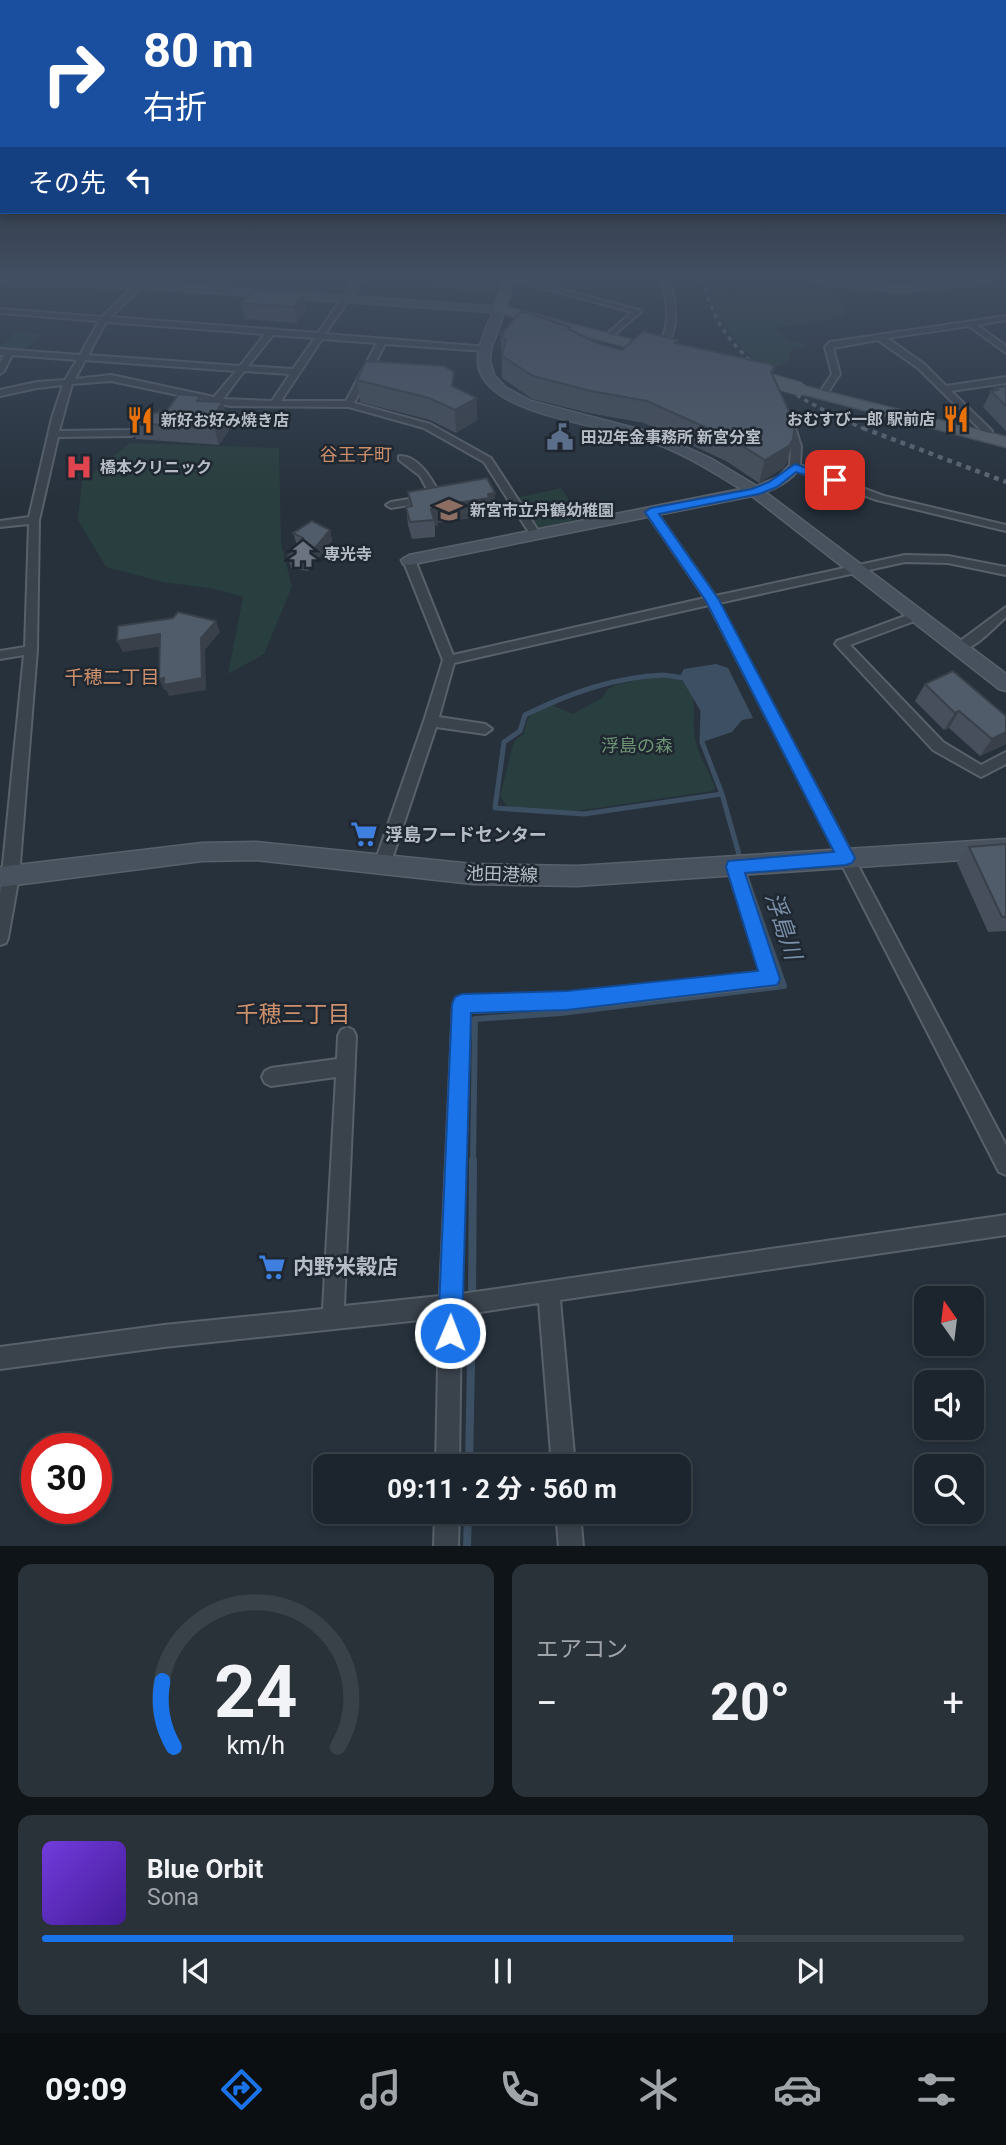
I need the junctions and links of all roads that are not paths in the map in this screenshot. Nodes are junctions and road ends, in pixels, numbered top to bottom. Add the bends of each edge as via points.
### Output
1 (5, 352) edge
2 (7, 352) edge
3 (85, 352) edge
4 (255, 352) edge
5 (307, 352) edge
6 (376, 352) edge
7 (485, 352) edge
8 (662, 352) edge
9 (830, 352) edge
10 (901, 352) edge
11 (665, 353) edge
12 (82, 358) junction
13 (242, 369) junction
14 (0, 371) edge
15 (293, 372) junction
16 (1006, 380) edge
17 (69, 381) junction
18 (770, 385) edge
19 (943, 388) junction
20 (800, 389) joint
21 (0, 393) edge
22 (184, 393) junction
23 (822, 395) junction
24 (216, 401) junction
25 (175, 402) edge
26 (274, 404) junction
27 (349, 404) junction
28 (782, 408) edge
29 (159, 421) edge
30 (53, 434) junction
31 (985, 436) junction
32 (1006, 442) edge
33 (402, 458) dead end
34 (795, 467) junction
35 (755, 492) junction
36 (391, 505) dead end
37 (651, 512) junction
38 (34, 520) junction
39 (0, 524) edge
40 (1006, 528) edge
41 (536, 535) junction
42 (408, 560) joint
43 (854, 569) junction
44 (1006, 571) edge
45 (712, 600) junction
46 (1006, 611) edge
47 (916, 616) junction
48 (958, 647) junction
49 (31, 650) junction
50 (0, 654) edge
51 (449, 660) junction
52 (1006, 684) edge
53 (431, 721) junction
54 (485, 729) dead end
55 (1006, 757) edge
56 (1006, 848) edge
57 (846, 858) junction
58 (382, 865) junction
59 (734, 867) junction
60 (5, 876) edge
61 (0, 938) edge
62 (347, 1036) dead end
63 (345, 1067) junction
64 (271, 1077) dead end
65 (1006, 1166) edge
66 (1006, 1226) edge
67 (549, 1292) junction
68 (450, 1306) junction
69 (333, 1319) junction
70 (0, 1358) edge
71 (448, 1454) edge
72 (563, 1454) edge
73 (447, 1524) edge
74 (569, 1524) edge
75 (446, 1546) edge
76 (571, 1546) edge

1 - 14 street
2 - 12 street
3 - 12 street
4 - 13 street
5 - 15 street
6 - 27 street
7 - 35 street via 488,376 509,397 652,437 705,461
8 - 11 main road
9 - 23 street via 836,374
10 - 19 street
12 - 13 street
12 - 17 street
13 - 15 street
13 - 24 street
15 - 26 street
16 - 19 street
17 - 21 street
17 - 22 street via 111,378
17 - 30 street
18 - 20 main road, bridge
19 - 31 street via 987,431
20 - 23 main road
22 - 24 street
22 - 25 street
23 - 31 main road
24 - 26 street
26 - 27 street
27 - 41 street via 427,426 488,460 500,488
28 - 34 street via 797,443
29 - 30 street via 131,433
30 - 38 street
31 - 32 main road
33 - 36 street via 424,474 442,497
34 - 35 street via 773,485
34 - 40 street via 881,498
35 - 37 street
35 - 43 street
37 - 41 street
37 - 45 street
38 - 39 street
38 - 49 street
41 - 42 street
42 - 51 street
43 - 44 street via 911,557 969,562
43 - 45 street
43 - 47 street
45 - 51 street
45 - 57 street
46 - 48 street
47 - 48 street
47 - 55 street via 841,644 946,752 981,772
48 - 52 street
49 - 50 street
49 - 60 street
51 - 53 street
53 - 54 street
53 - 58 street
56 - 57 street, 池田港線
57 - 59 street, 池田港線
57 - 65 street
58 - 59 street, 池田港線 via 472,874 577,876
58 - 60 street, 池田港線 via 256,851 202,852
59 - 68 street via 770,979 567,1001 462,1004
60 - 61 street
62 - 63 street
63 - 64 street
63 - 69 street
66 - 67 street
67 - 68 street
67 - 72 street
68 - 69 street
68 - 71 street
69 - 70 street
73 - 75 street
74 - 76 street

